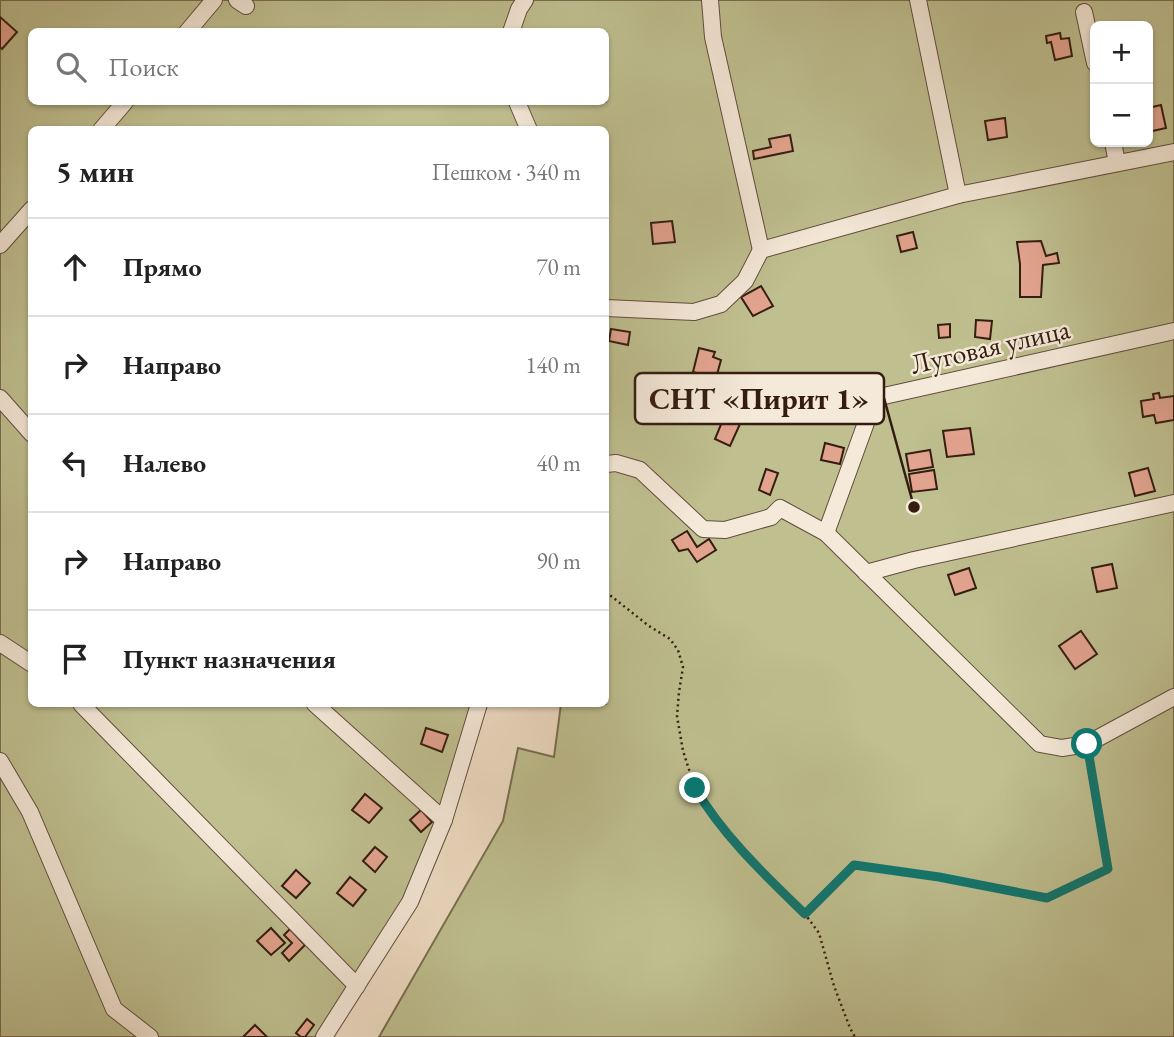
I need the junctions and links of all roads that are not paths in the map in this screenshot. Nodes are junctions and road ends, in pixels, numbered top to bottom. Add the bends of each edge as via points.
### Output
1 (214, 0) edge
2 (525, 0) edge
3 (710, 0) edge
4 (918, 0) edge
5 (1084, 12) dead end
6 (190, 28) edge
7 (513, 28) edge
8 (1090, 40) edge
9 (122, 105) edge
10 (518, 105) edge
11 (104, 126) edge
12 (526, 126) edge
13 (1114, 147) edge
14 (1174, 152) edge
15 (1118, 163) junction
16 (958, 195) junction
17 (28, 214) edge
18 (0, 245) edge
19 (761, 250) junction
20 (609, 308) edge
21 (1174, 331) edge
22 (0, 398) edge
23 (28, 430) edge
24 (609, 464) edge
25 (1174, 503) edge
26 (827, 533) junction
27 (866, 573) junction
28 (0, 643) edge
29 (28, 661) edge
30 (1174, 697) edge
31 (84, 707) edge
32 (318, 707) edge
33 (477, 707) edge
34 (0, 761) edge
35 (444, 820) junction
36 (357, 986) junction
37 (150, 1037) edge
38 (324, 1037) edge

1 - 6 street
2 - 7 street
3 - 19 street via 713,37
4 - 16 street
5 - 8 street
9 - 11 street
10 - 12 street
13 - 15 street
14 - 15 street
15 - 16 street
16 - 19 street
17 - 18 street
19 - 20 street via 745,281 721,304 694,312
21 - 26 street, Луговая улица via 875,398
22 - 23 street
24 - 26 street via 640,470 703,529 725,530 771,517 780,508
25 - 27 street
26 - 27 street
27 - 30 street via 1040,744 1062,748 1087,744
28 - 29 street
31 - 36 street
32 - 35 street
33 - 35 street
34 - 37 street via 30,812 114,1009
35 - 36 street via 410,902
36 - 38 street

